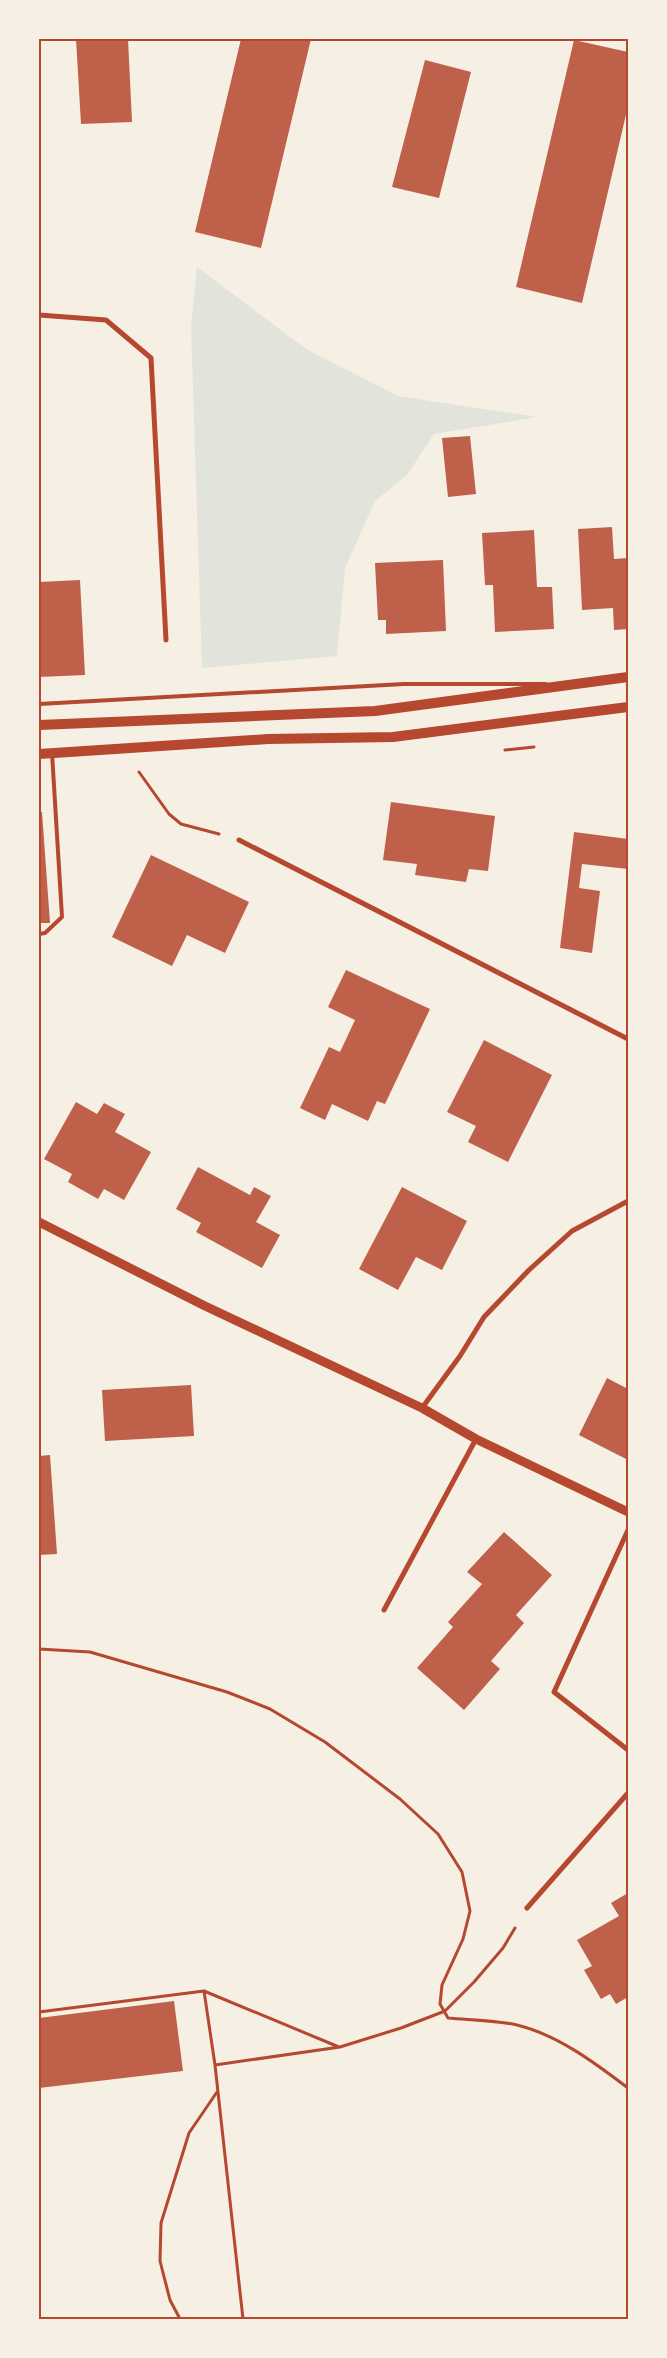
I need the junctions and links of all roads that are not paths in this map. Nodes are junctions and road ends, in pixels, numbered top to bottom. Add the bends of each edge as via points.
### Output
1 (39, 315) edge
2 (166, 640) dead end
3 (628, 677) edge
4 (580, 684) junction
5 (39, 704) edge
6 (628, 708) edge
7 (39, 725) edge
8 (52, 753) junction
9 (39, 754) edge
10 (239, 840) road end
11 (39, 934) edge
12 (628, 1039) edge
13 (628, 1200) edge
14 (39, 1222) edge
15 (422, 1408) junction
16 (476, 1439) junction
17 (628, 1512) edge
18 (628, 1530) edge
19 (384, 1610) dead end
20 (628, 1750) edge
21 (628, 1793) edge
22 (527, 1908) road end

1 - 2 street via 106,320 151,358
3 - 4 main road
4 - 5 lane via 404,684
4 - 7 main road via 376,711
6 - 8 main road via 393,737 268,739
8 - 9 main road
8 - 11 lane via 62,917 45,933
10 - 12 street
13 - 15 street via 572,1231 528,1270 484,1317
14 - 15 street via 205,1306
15 - 16 street
16 - 17 street
16 - 19 street
18 - 20 street via 554,1692
21 - 22 street

